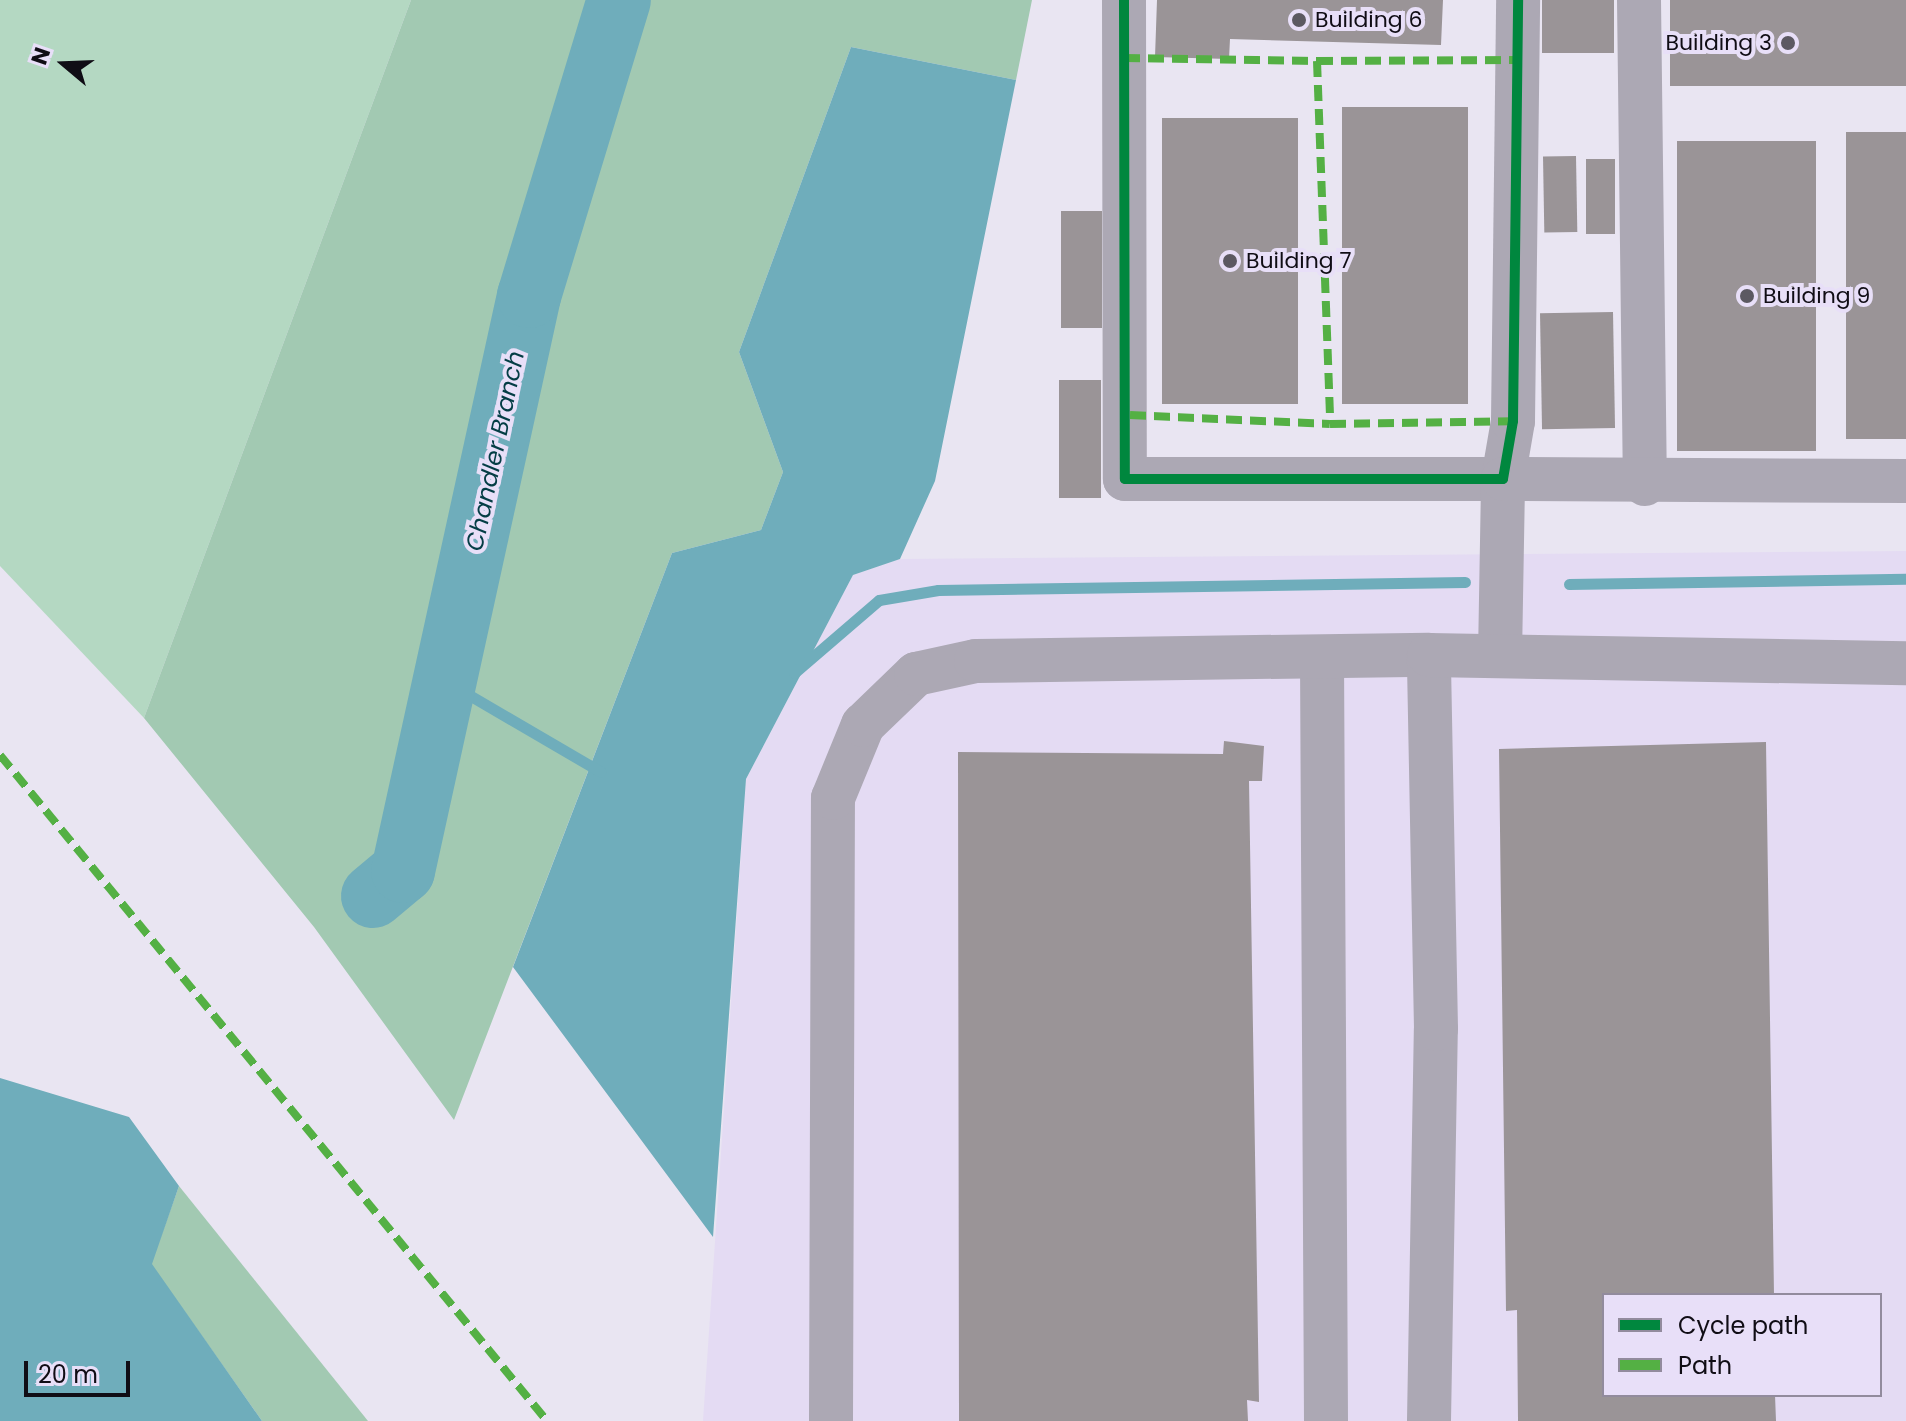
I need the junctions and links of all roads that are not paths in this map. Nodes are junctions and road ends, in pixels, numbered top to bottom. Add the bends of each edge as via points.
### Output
1 (1124, 0) edge
2 (1518, 0) edge
3 (1639, 0) edge
4 (1503, 479) junction
5 (1906, 481) edge
6 (1645, 484) junction
7 (1429, 655) junction
8 (1500, 656) junction
9 (1322, 657) junction
10 (1906, 663) edge
11 (831, 1421) edge
12 (1326, 1421) edge
13 (1429, 1421) edge

1 - 4 street via 1125,479
2 - 4 street via 1513,421
3 - 6 street
4 - 6 street
4 - 8 street
5 - 6 street
7 - 8 street
7 - 9 street
7 - 13 street via 1436,1029
8 - 10 street
9 - 11 street via 976,661 916,674 863,725 833,798
9 - 12 street

